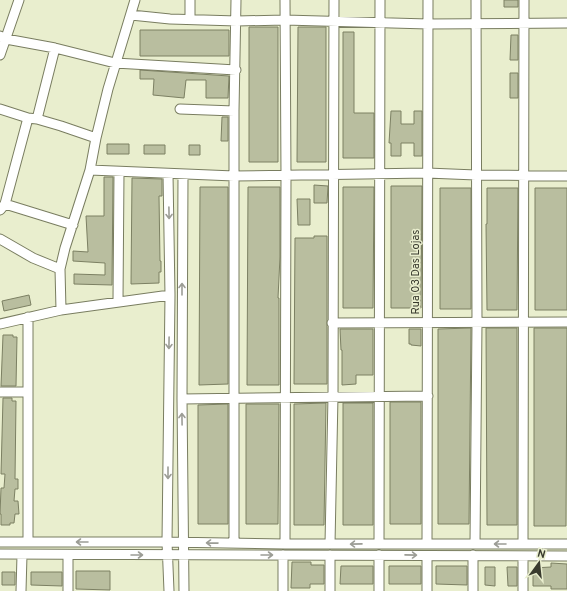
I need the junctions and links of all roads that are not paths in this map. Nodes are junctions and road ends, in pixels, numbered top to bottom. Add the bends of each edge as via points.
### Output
1 (19, 0) edge
2 (135, 0) edge
3 (190, 0) edge
4 (236, 0) edge
5 (285, 0) edge
6 (334, 0) edge
7 (380, 0) edge
8 (428, 0) edge
9 (476, 0) edge
10 (524, 0) edge
11 (131, 15) junction
12 (190, 19) junction
13 (285, 20) junction
14 (237, 21) junction
15 (334, 21) junction
16 (380, 22) junction
17 (524, 23) junction
18 (567, 23) edge
19 (428, 24) junction
20 (476, 24) junction
21 (3, 38) edge
22 (55, 48) junction
23 (0, 55) edge
24 (115, 62) junction
25 (236, 70) junction
26 (180, 108) dead end
27 (0, 109) edge
28 (234, 111) junction
29 (32, 119) junction
30 (96, 138) junction
31 (90, 170) junction
32 (119, 172) junction
33 (427, 173) junction
34 (168, 174) junction
35 (379, 174) junction
36 (183, 175) junction
37 (333, 175) junction
38 (476, 175) junction
39 (234, 176) junction
40 (286, 176) junction
41 (524, 176) junction
42 (567, 176) edge
43 (2, 207) edge
44 (73, 225) junction
45 (0, 239) edge
46 (60, 269) junction
47 (170, 295) junction
48 (118, 301) junction
49 (60, 310) junction
50 (28, 317) junction
51 (380, 322) junction
52 (427, 322) junction
53 (477, 322) junction
54 (524, 322) junction
55 (567, 322) edge
56 (332, 323) junction
57 (0, 324) edge
58 (0, 392) edge
59 (28, 392) junction
60 (333, 396) junction
61 (380, 396) junction
62 (428, 396) junction
63 (285, 397) junction
64 (234, 398) junction
65 (182, 399) junction
66 (0, 542) edge
67 (28, 542) junction
68 (167, 542) junction
69 (184, 542) junction
70 (234, 543) junction
71 (379, 543) junction
72 (427, 543) junction
73 (285, 544) junction
74 (330, 544) junction
75 (475, 544) junction
76 (522, 544) junction
77 (567, 544) edge
78 (0, 554) edge
79 (184, 554) junction
80 (22, 555) junction
81 (68, 555) junction
82 (168, 555) junction
83 (283, 555) junction
84 (330, 555) junction
85 (379, 555) junction
86 (473, 555) junction
87 (427, 556) junction
88 (523, 556) junction
89 (567, 556) edge
90 (21, 591) edge
91 (68, 591) edge
92 (169, 591) edge
93 (184, 591) edge
94 (283, 591) edge
95 (330, 591) edge
96 (379, 591) edge
97 (427, 591) edge
98 (473, 591) edge
99 (523, 591) edge

1 - 21 street
2 - 11 street
3 - 12 street
4 - 14 street
5 - 13 street
6 - 15 street
7 - 16 street
8 - 19 street, Rua 03 Das Lojas
9 - 20 street
10 - 17 street
11 - 12 street
11 - 24 street
12 - 14 street
13 - 14 street
13 - 15 street
13 - 40 street
14 - 25 street
15 - 16 street
15 - 37 street
16 - 19 street
16 - 35 street
17 - 18 street
17 - 20 street
17 - 41 street
19 - 20 street
19 - 33 street, Rua 03 Das Lojas
20 - 38 street
21 - 22 street
21 - 23 street
22 - 24 street
22 - 29 street
24 - 25 street
24 - 30 street
25 - 28 street
26 - 28 street
27 - 29 street
28 - 39 street
29 - 30 street
29 - 43 street
30 - 31 street
31 - 32 street
31 - 44 street
32 - 34 street
32 - 48 street
33 - 35 street
33 - 38 street
33 - 52 street, Rua 03 Das Lojas
34 - 36 street
34 -> 47 street
35 - 37 street
35 - 51 street
36 - 39 street
65 -> 36 street
37 - 40 street
37 - 56 street
38 - 41 street
38 - 53 street
39 - 40 street
39 - 64 street
40 - 63 street
41 - 42 street
41 - 54 street
43 - 44 street
44 - 46 street
45 - 46 street via 33,258
46 - 49 street
47 - 48 street
47 -> 68 street
48 - 49 street
49 - 50 street
50 - 57 street
50 - 59 street
51 - 52 street
51 - 56 street
51 - 61 street
52 - 53 street
52 - 62 street, Rua 03 Das Lojas
53 - 54 street
53 - 75 street
54 - 55 street
54 - 76 street
56 - 60 street
58 - 59 street
59 - 67 street
60 - 61 street
60 - 63 street
60 - 74 street
61 - 62 street
61 - 71 street
62 - 72 street, Rua 03 Das Lojas
63 - 64 street
63 - 73 street
64 - 65 street
64 - 70 street
69 -> 65 street
66 - 67 street
68 -> 67 street
68 - 69 street
68 - 82 street
70 -> 69 street
69 - 79 street
70 - 73 street
71 - 72 street
71 -> 74 street
72 - 75 street
73 - 74 street
76 -> 75 street
76 - 77 street
78 - 80 street
79 - 82 street
79 -> 83 street
79 - 93 street
80 - 81 street
80 - 90 street
81 -> 82 street
81 - 91 street
82 - 92 street
83 - 84 street
83 - 94 street
84 - 85 street
84 - 95 street
85 -> 87 street
85 - 96 street
86 - 87 street
86 - 88 street
86 - 98 street
87 - 97 street
88 - 89 street
88 - 99 street

